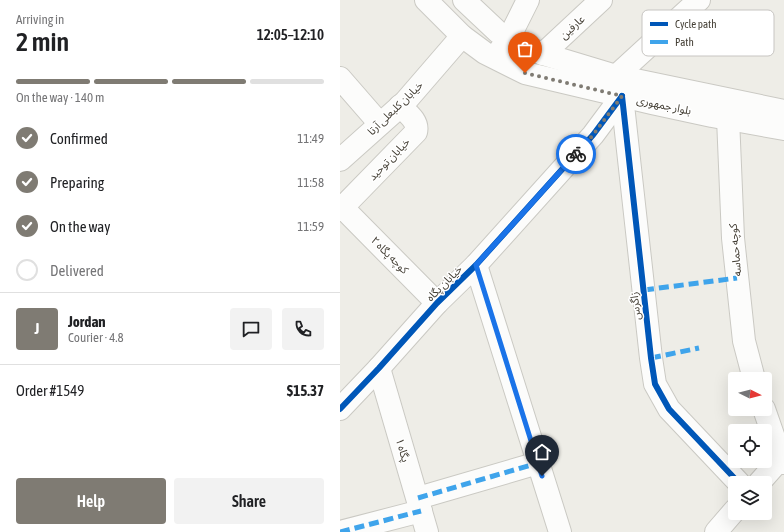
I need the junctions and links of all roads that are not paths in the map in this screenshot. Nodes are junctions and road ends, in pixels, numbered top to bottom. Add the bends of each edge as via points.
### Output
1 (426, 0) edge
2 (464, 0) edge
3 (528, 0) edge
4 (601, 0) edge
5 (699, 0) edge
6 (690, 10) edge
7 (462, 36) junction
8 (509, 38) junction
9 (543, 54) junction
10 (646, 56) edge
11 (494, 58) junction
12 (340, 78) edge
13 (618, 86) junction
14 (400, 106) junction
15 (784, 111) edge
16 (728, 118) junction
17 (380, 124) junction
18 (784, 129) edge
19 (340, 160) edge
20 (341, 209) edge
21 (476, 265) junction
22 (437, 303) junction
23 (379, 368) junction
24 (752, 372) edge
25 (340, 409) edge
26 (766, 416) edge
27 (782, 461) edge
28 (538, 462) junction
29 (732, 476) edge
30 (766, 476) edge
31 (419, 504) junction
32 (728, 518) edge
33 (340, 532) edge
34 (427, 532) edge
35 (560, 532) edge
36 (716, 532) edge

1 - 7 street, بلوار جمهوری
2 - 8 street, بلوار جمهوری via 498,32
3 - 8 street
4 - 9 street, عارفین
5 - 6 street, خیابان پگاه
7 - 11 street, بلوار جمهوری
7 - 14 street, خیابان کلبعلی آرتا
8 - 9 street, بلوار جمهوری
8 - 11 street
9 - 13 street, بلوار جمهوری
10 - 13 street, خیابان پگاه
11 - 13 street, بلوار جمهوری via 525,73
12 - 17 street
13 - 15 street, بلوار جمهوری
13 - 16 street, بلوار جمهوری
13 - 21 street, خیابان پگاه via 593,135
13 - 29 street, زاگرس via 655,384 669,409
14 - 17 street, خیابان کلبعلی آرتا
14 - 20 street, خیابان توحید via 416,123 416,132
16 - 18 street, بلوار جمهوری
16 - 24 street, کوچه حماسه via 733,238 744,341
17 - 19 street, خیابان کلبعلی آرتا
20 - 22 street, کوچه پگاه ۲
21 - 22 street, خیابان پگاه
21 - 28 street
22 - 23 street, خیابان پگاه
23 - 25 street, خیابان پگاه
23 - 31 street, پگاه ۱
26 - 27 street
27 - 30 street
28 - 31 street
28 - 35 street
31 - 33 street
31 - 34 street, پگاه ۱
32 - 36 street

